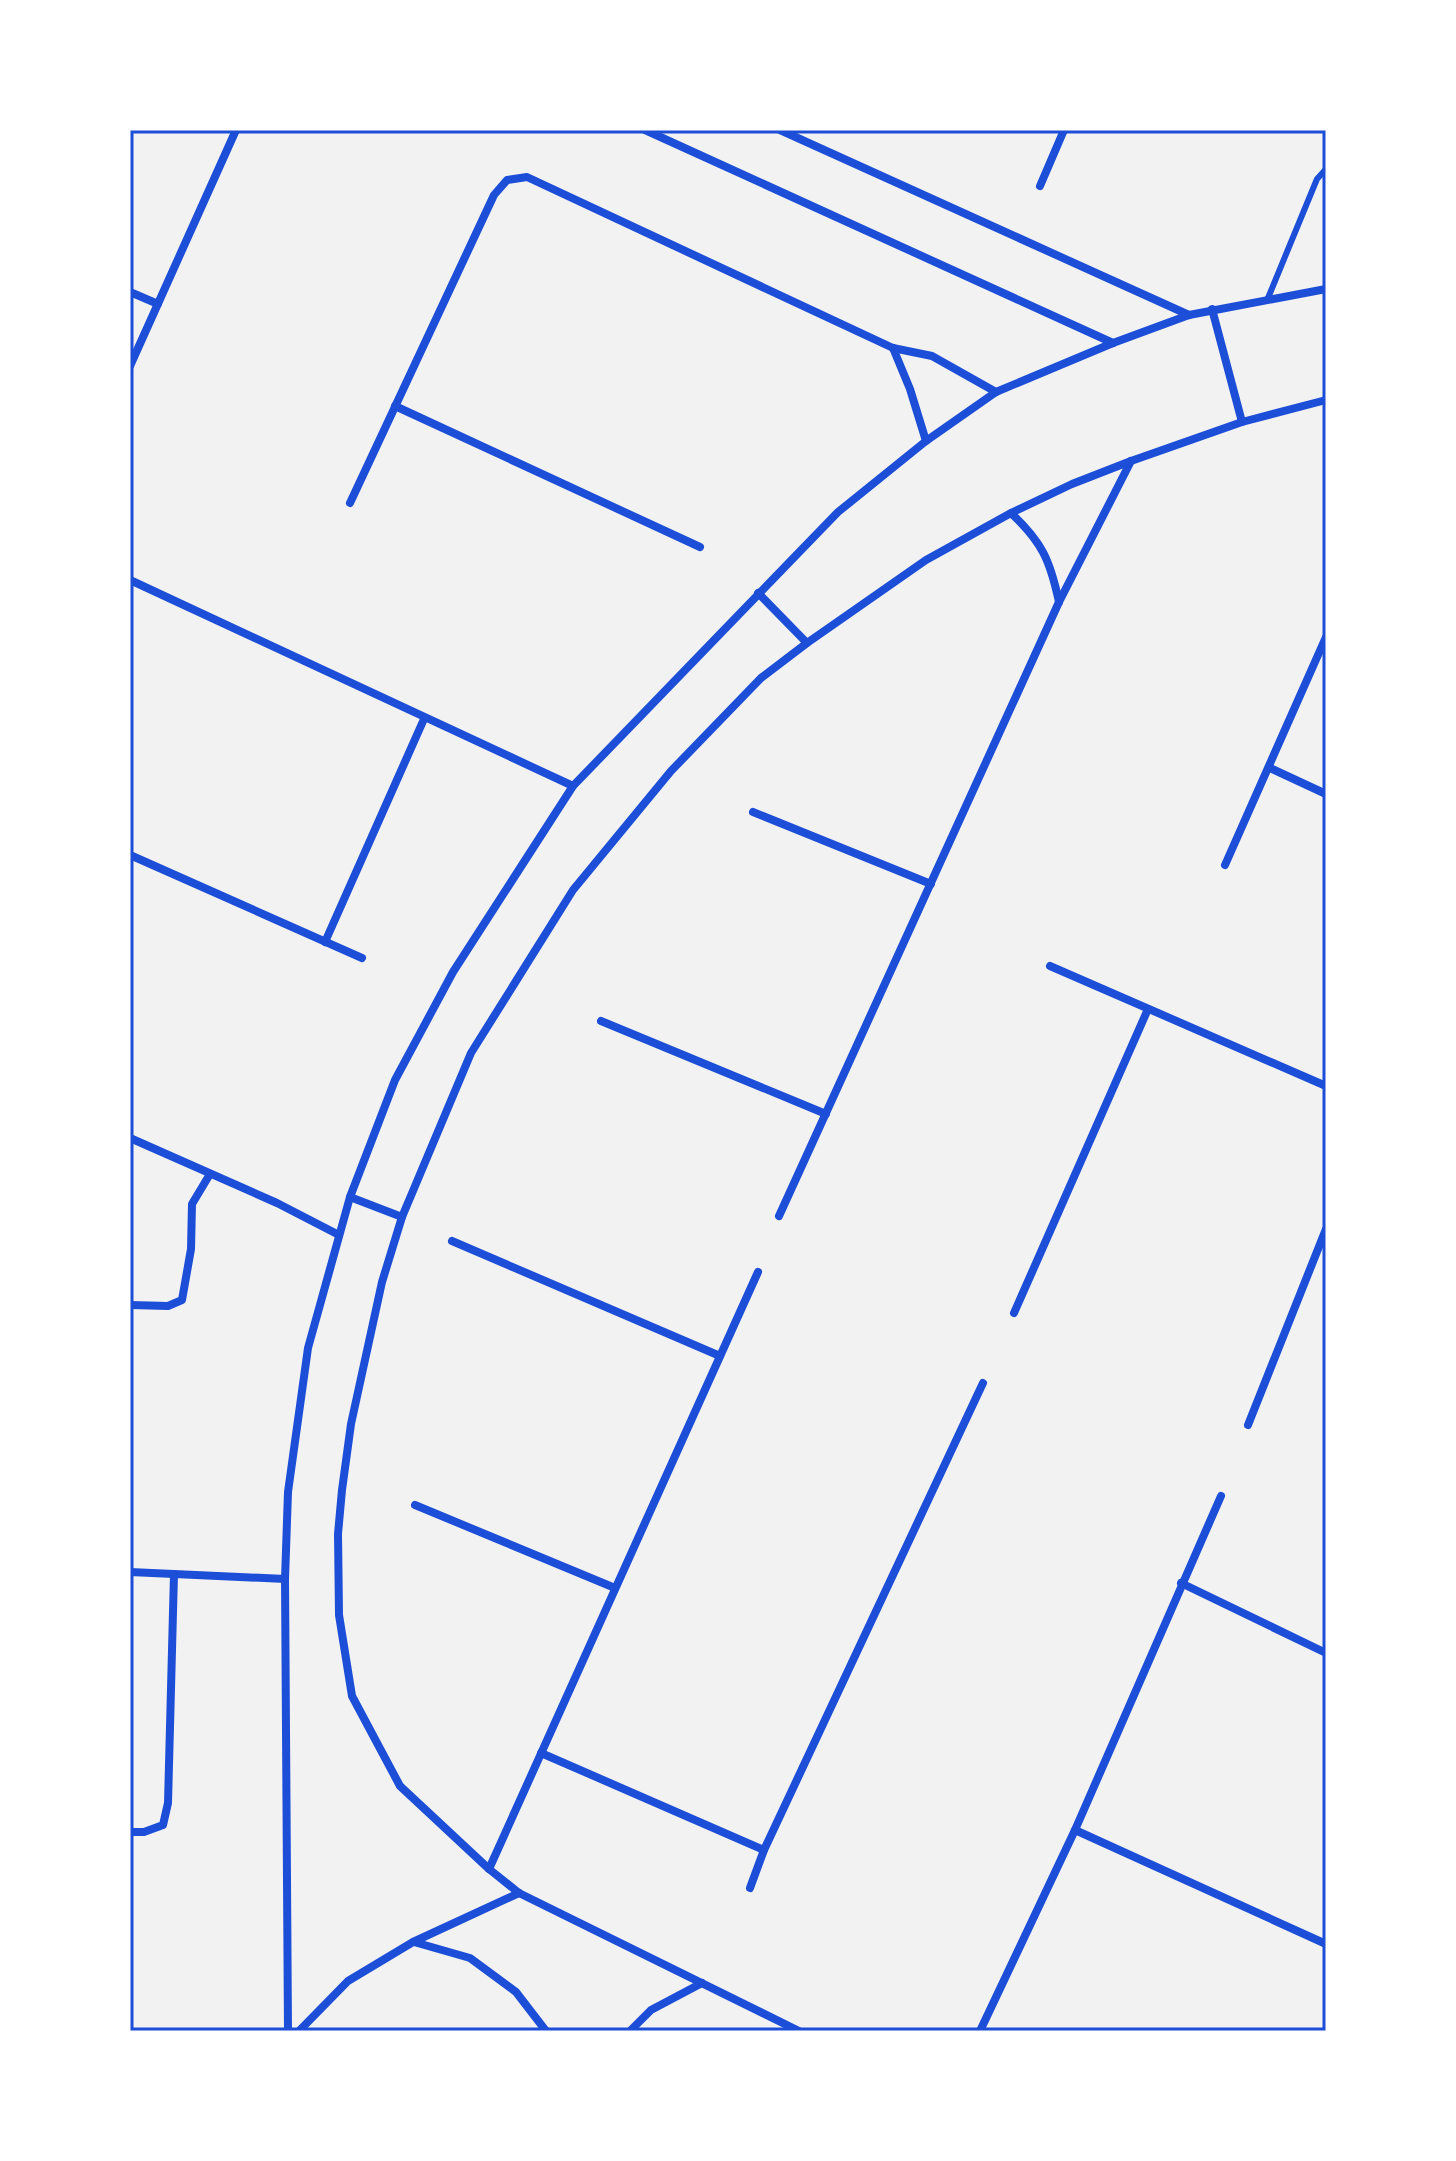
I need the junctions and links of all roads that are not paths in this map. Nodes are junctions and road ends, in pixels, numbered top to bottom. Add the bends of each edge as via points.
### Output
1 (236, 130) edge
2 (645, 130) edge
3 (780, 130) edge
4 (1064, 130) edge
5 (1326, 169) edge
6 (1040, 186) dead end
7 (1326, 289) edge
8 (130, 292) edge
9 (1268, 298) junction
10 (158, 304) junction
11 (1212, 309) junction
12 (1189, 315) junction
13 (1113, 343) junction
14 (893, 348) junction
15 (130, 366) edge
16 (996, 392) junction
17 (1326, 400) edge
18 (395, 406) junction
19 (1242, 422) junction
20 (926, 441) junction
21 (1131, 461) junction
22 (350, 503) dead end
23 (1011, 513) junction
24 (700, 547) dead end
25 (130, 580) edge
26 (758, 593) junction
27 (1059, 602) junction
28 (1326, 637) edge
29 (807, 643) junction
30 (424, 719) junction
31 (1270, 768) junction
32 (573, 786) junction
33 (1326, 794) edge
34 (753, 812) dead end
35 (130, 855) edge
36 (1225, 865) dead end
37 (931, 884) junction
38 (325, 942) junction
39 (362, 958) dead end
40 (1050, 966) dead end
41 (1148, 1009) junction
42 (601, 1021) dead end
43 (1326, 1086) edge
44 (826, 1114) junction
45 (130, 1138) edge
46 (210, 1174) junction
47 (350, 1197) junction
48 (779, 1216) dead end
49 (402, 1217) junction
50 (1326, 1229) edge
51 (339, 1235) junction
52 (452, 1241) dead end
53 (758, 1272) dead end
54 (130, 1305) edge
55 (1014, 1313) dead end
56 (720, 1356) junction
57 (983, 1383) dead end
58 (1248, 1425) dead end
59 (1221, 1496) dead end
60 (415, 1505) dead end
61 (130, 1572) edge
62 (174, 1574) junction
63 (285, 1579) junction
64 (1181, 1583) junction
65 (615, 1588) junction
66 (1326, 1653) edge
67 (541, 1753) junction
68 (1075, 1830) junction
69 (130, 1832) edge
70 (764, 1850) junction
71 (489, 1869) junction
72 (750, 1888) dead end
73 (519, 1893) junction
74 (413, 1942) junction
75 (1326, 1944) edge
76 (702, 1983) junction
77 (288, 2031) edge
78 (299, 2031) edge
79 (546, 2031) edge
80 (630, 2031) edge
81 (799, 2031) edge
82 (980, 2031) edge

1 - 10 street
2 - 13 street
3 - 12 street
4 - 6 street
5 - 9 lane via 1317,179
7 - 9 street
8 - 10 street
9 - 11 street
10 - 15 street
11 - 12 street
11 - 19 street
12 - 13 street
13 - 16 street
14 - 16 street via 932,356
14 - 18 street via 527,177 507,180 494,195
14 - 20 street
16 - 20 street
17 - 19 street
18 - 22 street
18 - 24 street
19 - 21 street
20 - 26 street via 838,512
21 - 23 street
21 - 27 street
23 - 27 street via 1044,549
23 - 29 street via 926,560
25 - 30 street
26 - 29 street
26 - 32 street
27 - 37 street
28 - 31 street
29 - 49 street via 761,678 671,771 573,890 471,1053
30 - 32 street
30 - 38 street
31 - 33 street
31 - 36 street
32 - 47 street via 453,972 395,1080
34 - 37 street
35 - 38 street
37 - 44 street
38 - 39 street
40 - 41 street
41 - 43 street
41 - 55 street
42 - 44 street
44 - 48 street
45 - 46 street
46 - 51 street
46 - 54 street via 192,1204 182,1300 168,1306
47 - 49 street
47 - 51 street
49 - 71 street via 351,1424 338,1534 339,1615 352,1696 400,1786
50 - 58 street
51 - 63 street via 308,1348 288,1492
52 - 56 street
53 - 56 street
56 - 65 street
57 - 70 street
59 - 64 street
60 - 65 street
61 - 62 street
62 - 63 street
62 - 69 street via 168,1803 163,1825
63 - 77 street
64 - 66 street
64 - 68 street
65 - 67 street
67 - 70 street
67 - 71 street
68 - 75 street
68 - 82 street
70 - 72 street
71 - 73 street
73 - 74 street
73 - 76 street
74 - 78 street via 348,1981
74 - 79 street via 470,1958 516,1992
76 - 80 street via 651,2010
76 - 81 street

